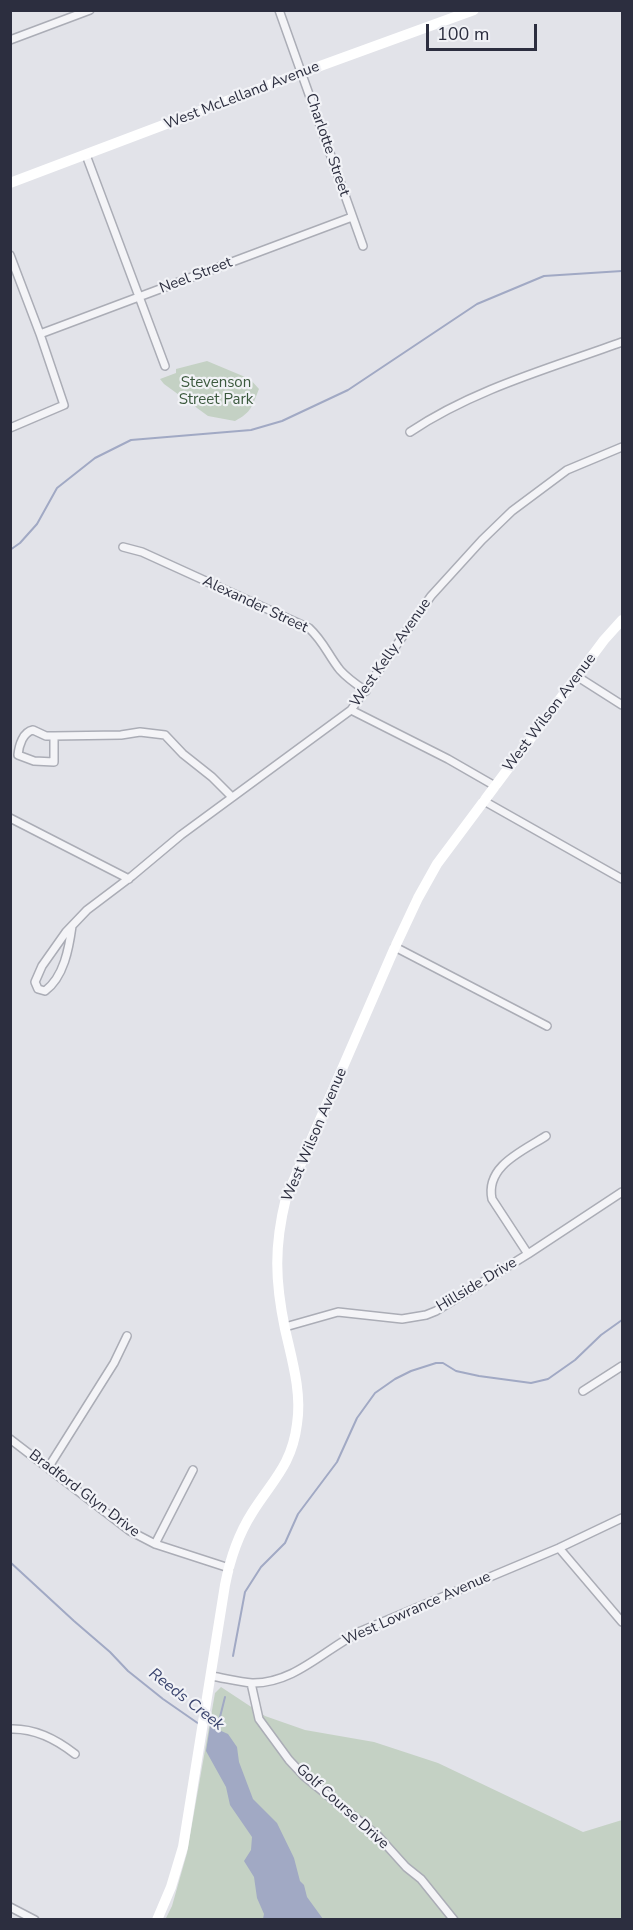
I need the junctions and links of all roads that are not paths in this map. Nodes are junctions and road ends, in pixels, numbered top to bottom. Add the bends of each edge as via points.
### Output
1 (90, 10) edge
2 (279, 10) edge
3 (474, 10) edge
4 (10, 40) edge
5 (301, 73) junction
6 (86, 155) junction
7 (10, 183) edge
8 (352, 217) junction
9 (363, 246) dead end
10 (10, 255) edge
11 (140, 298) junction
12 (40, 334) junction
13 (622, 342) edge
14 (165, 366) dead end
15 (10, 429) edge
16 (410, 432) dead end
17 (622, 447) edge
18 (123, 548) dead end
19 (622, 620) edge
20 (578, 677) junction
21 (366, 691) junction
22 (622, 705) edge
23 (351, 710) junction
24 (54, 736) junction
25 (495, 786) junction
26 (232, 797) junction
27 (483, 801) junction
28 (10, 818) edge
29 (129, 879) junction
30 (622, 879) edge
31 (72, 926) junction
32 (395, 947) junction
33 (547, 1026) dead end
34 (546, 1136) dead end
35 (622, 1192) edge
36 (528, 1254) junction
37 (285, 1328) junction
38 (127, 1336) dead end
39 (622, 1366) edge
40 (583, 1391) dead end
41 (10, 1439) edge
42 (48, 1468) junction
43 (194, 1470) dead end
44 (622, 1518) edge
45 (154, 1544) junction
46 (559, 1548) junction
47 (229, 1568) junction
48 (622, 1622) edge
49 (211, 1676) junction
50 (251, 1683) junction
51 (10, 1729) edge
52 (75, 1754) dead end
53 (10, 1907) edge
54 (35, 1920) edge
55 (157, 1920) edge
56 (454, 1920) edge

1 - 4 street
2 - 5 street, Charlotte Street
3 - 5 street, West McLelland Avenue
5 - 6 street, West McLelland Avenue
5 - 8 street, Charlotte Street
6 - 7 street, West McLelland Avenue
6 - 11 street
8 - 9 street, Charlotte Street
8 - 11 street, Neel Street
10 - 12 street
11 - 12 street, Neel Street
11 - 14 street
12 - 15 street via 64,405
13 - 16 street via 479,396
17 - 21 street, West Kelly Avenue via 567,470 504,518 431,596
18 - 21 street, Alexander Street via 142,552 309,628 339,669
19 - 20 street, West Wilson Avenue
20 - 22 street
20 - 25 street, West Wilson Avenue
21 - 23 street, West Kelly Avenue
23 - 25 street
23 - 26 street, West Kelly Avenue
24 - 24 street via 54,762 34,761 18,754 28,731
24 - 26 street via 140,732 165,735
25 - 27 street, West Wilson Avenue
26 - 29 street, West Kelly Avenue
27 - 30 street
27 - 32 street, West Wilson Avenue via 437,864
28 - 29 street
29 - 31 street, West Kelly Avenue
31 - 31 street, West Kelly Avenue via 39,973 35,982 38,990 45,991 58,976
32 - 33 street
32 - 37 street, West Wilson Avenue via 286,1198 276,1261
34 - 36 street, Hillside Drive via 501,1166 490,1190
35 - 36 street, Hillside Drive
36 - 37 street, Hillside Drive via 426,1315 402,1319 338,1312
37 - 47 street, West Wilson Avenue via 297,1386 293,1444 280,1474 243,1529
38 - 42 street
39 - 40 street
41 - 42 street, Bradford Glyn Drive
42 - 45 street, Bradford Glyn Drive via 120,1525
43 - 45 street
44 - 46 street, West Lowrance Avenue
45 - 47 street, Bradford Glyn Drive
46 - 48 street
46 - 50 street, West Lowrance Avenue via 361,1631 293,1674
47 - 49 street, West Wilson Avenue
49 - 50 street, West Lowrance Avenue
49 - 55 street, West Wilson Avenue via 183,1847
50 - 56 street, Golf Course Drive via 259,1719 289,1760 379,1837 431,1890
51 - 52 street via 42,1734
53 - 54 street

